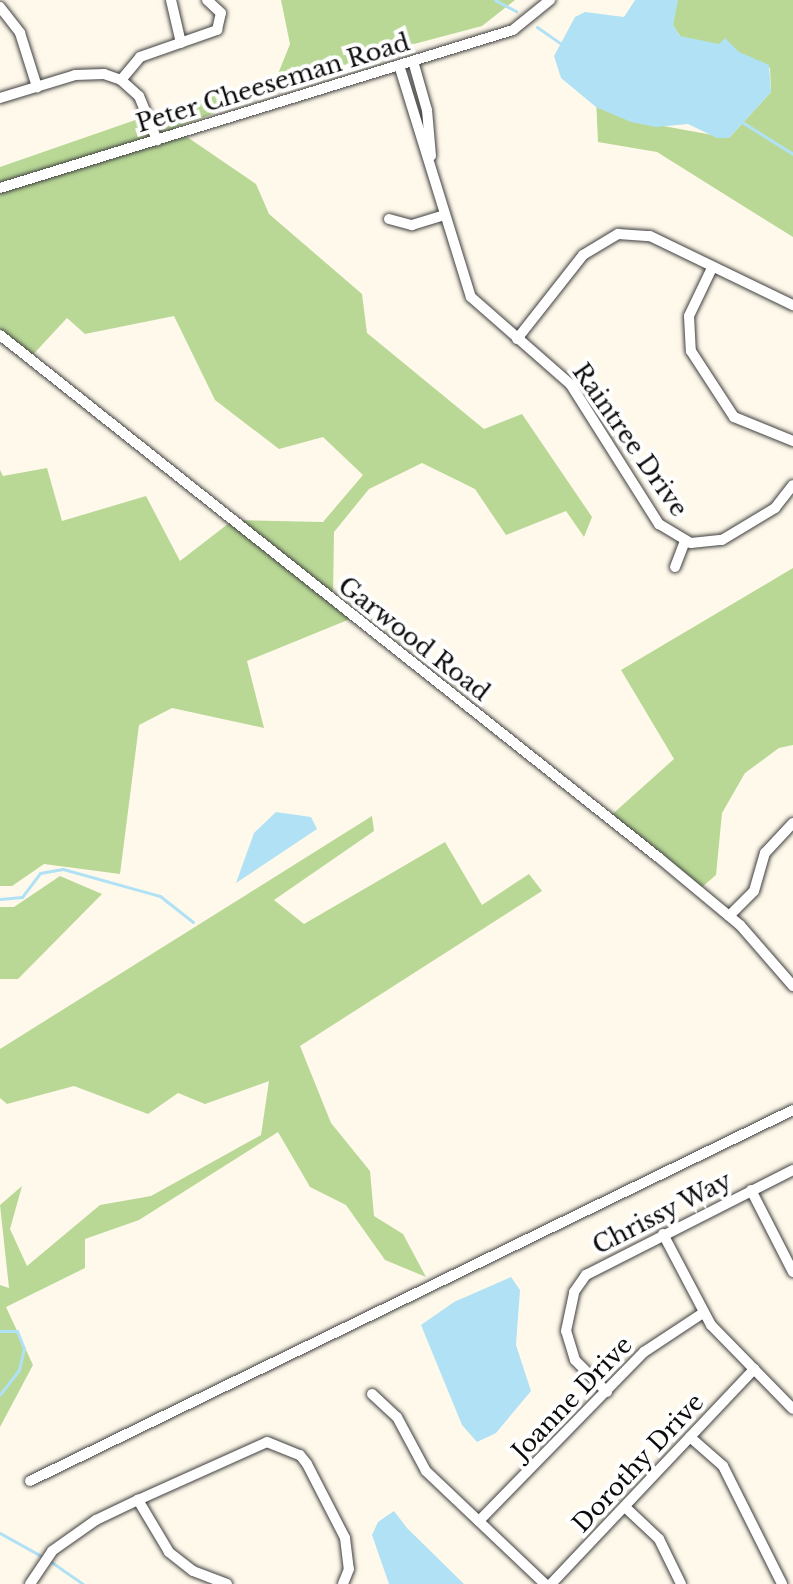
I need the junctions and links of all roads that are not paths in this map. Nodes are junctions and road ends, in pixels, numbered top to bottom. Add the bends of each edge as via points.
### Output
1 (171, 0) edge
2 (207, 0) edge
3 (550, 0) edge
4 (0, 7) edge
5 (181, 43) junction
6 (413, 61) junction
7 (399, 65) junction
8 (121, 80) junction
9 (37, 87) junction
10 (0, 98) edge
11 (157, 140) junction
12 (435, 181) junction
13 (0, 188) edge
14 (445, 215) junction
15 (389, 219) dead end
16 (711, 270) junction
17 (793, 305) edge
18 (0, 335) edge
19 (517, 339) junction
20 (793, 441) edge
21 (793, 485) edge
22 (685, 541) junction
23 (675, 567) dead end
24 (793, 823) edge
25 (729, 916) junction
26 (793, 986) edge
27 (793, 1110) edge
28 (793, 1170) edge
29 (751, 1190) junction
30 (663, 1234) junction
31 (793, 1272) edge
32 (703, 1313) junction
33 (754, 1369) junction
34 (607, 1392) junction
35 (372, 1394) dead end
36 (793, 1409) edge
37 (690, 1437) junction
38 (30, 1481) dead end
39 (138, 1500) junction
40 (625, 1507) junction
41 (479, 1521) junction
42 (30, 1584) edge
43 (227, 1584) edge
44 (343, 1584) edge
45 (548, 1584) edge
46 (681, 1584) edge
47 (782, 1584) edge

1 - 5 street
2 - 5 street via 221,13 220,27
3 - 6 street, Peter Cheeseman Road via 513,30
4 - 9 street via 20,33
5 - 8 street via 140,57
6 - 7 street, Peter Cheeseman Road
6 - 12 street, Raintree Drive via 427,110
7 - 11 street, Peter Cheeseman Road
7 - 12 street, Raintree Drive
8 - 9 street via 86,73
8 - 11 street via 142,101
9 - 10 street
11 - 13 street, Peter Cheeseman Road
12 - 14 street, Raintree Drive
14 - 15 street via 412,225
14 - 19 street, Raintree Drive via 471,297
16 - 17 street
16 - 19 street via 650,236 611,236 583,255
16 - 20 street via 689,316 691,351 734,417
18 - 25 street, Garwood Road
19 - 22 street, Raintree Drive via 571,385 653,516
21 - 22 street, Raintree Drive via 775,508 730,536 706,543
22 - 23 street
24 - 25 street via 765,853 754,891
25 - 26 street, Garwood Road
27 - 38 street
28 - 29 street, Chrissy Way
29 - 30 street, Chrissy Way
29 - 31 street
30 - 32 street
30 - 34 street, Chrissy Way via 595,1269 574,1292 566,1331 569,1349
32 - 33 street
32 - 34 street, Joanne Drive via 655,1342
33 - 36 street
33 - 37 street, Dorothy Drive
34 - 41 street, Joanne Drive
35 - 41 street via 397,1417 426,1471
37 - 40 street, Dorothy Drive
37 - 47 street via 723,1466
39 - 42 street via 96,1520 52,1551
39 - 43 street via 169,1552 193,1571
39 - 44 street via 253,1446 267,1442 289,1450 307,1464 345,1538 349,1569
40 - 45 street, Dorothy Drive
40 - 46 street via 659,1539
41 - 45 street

